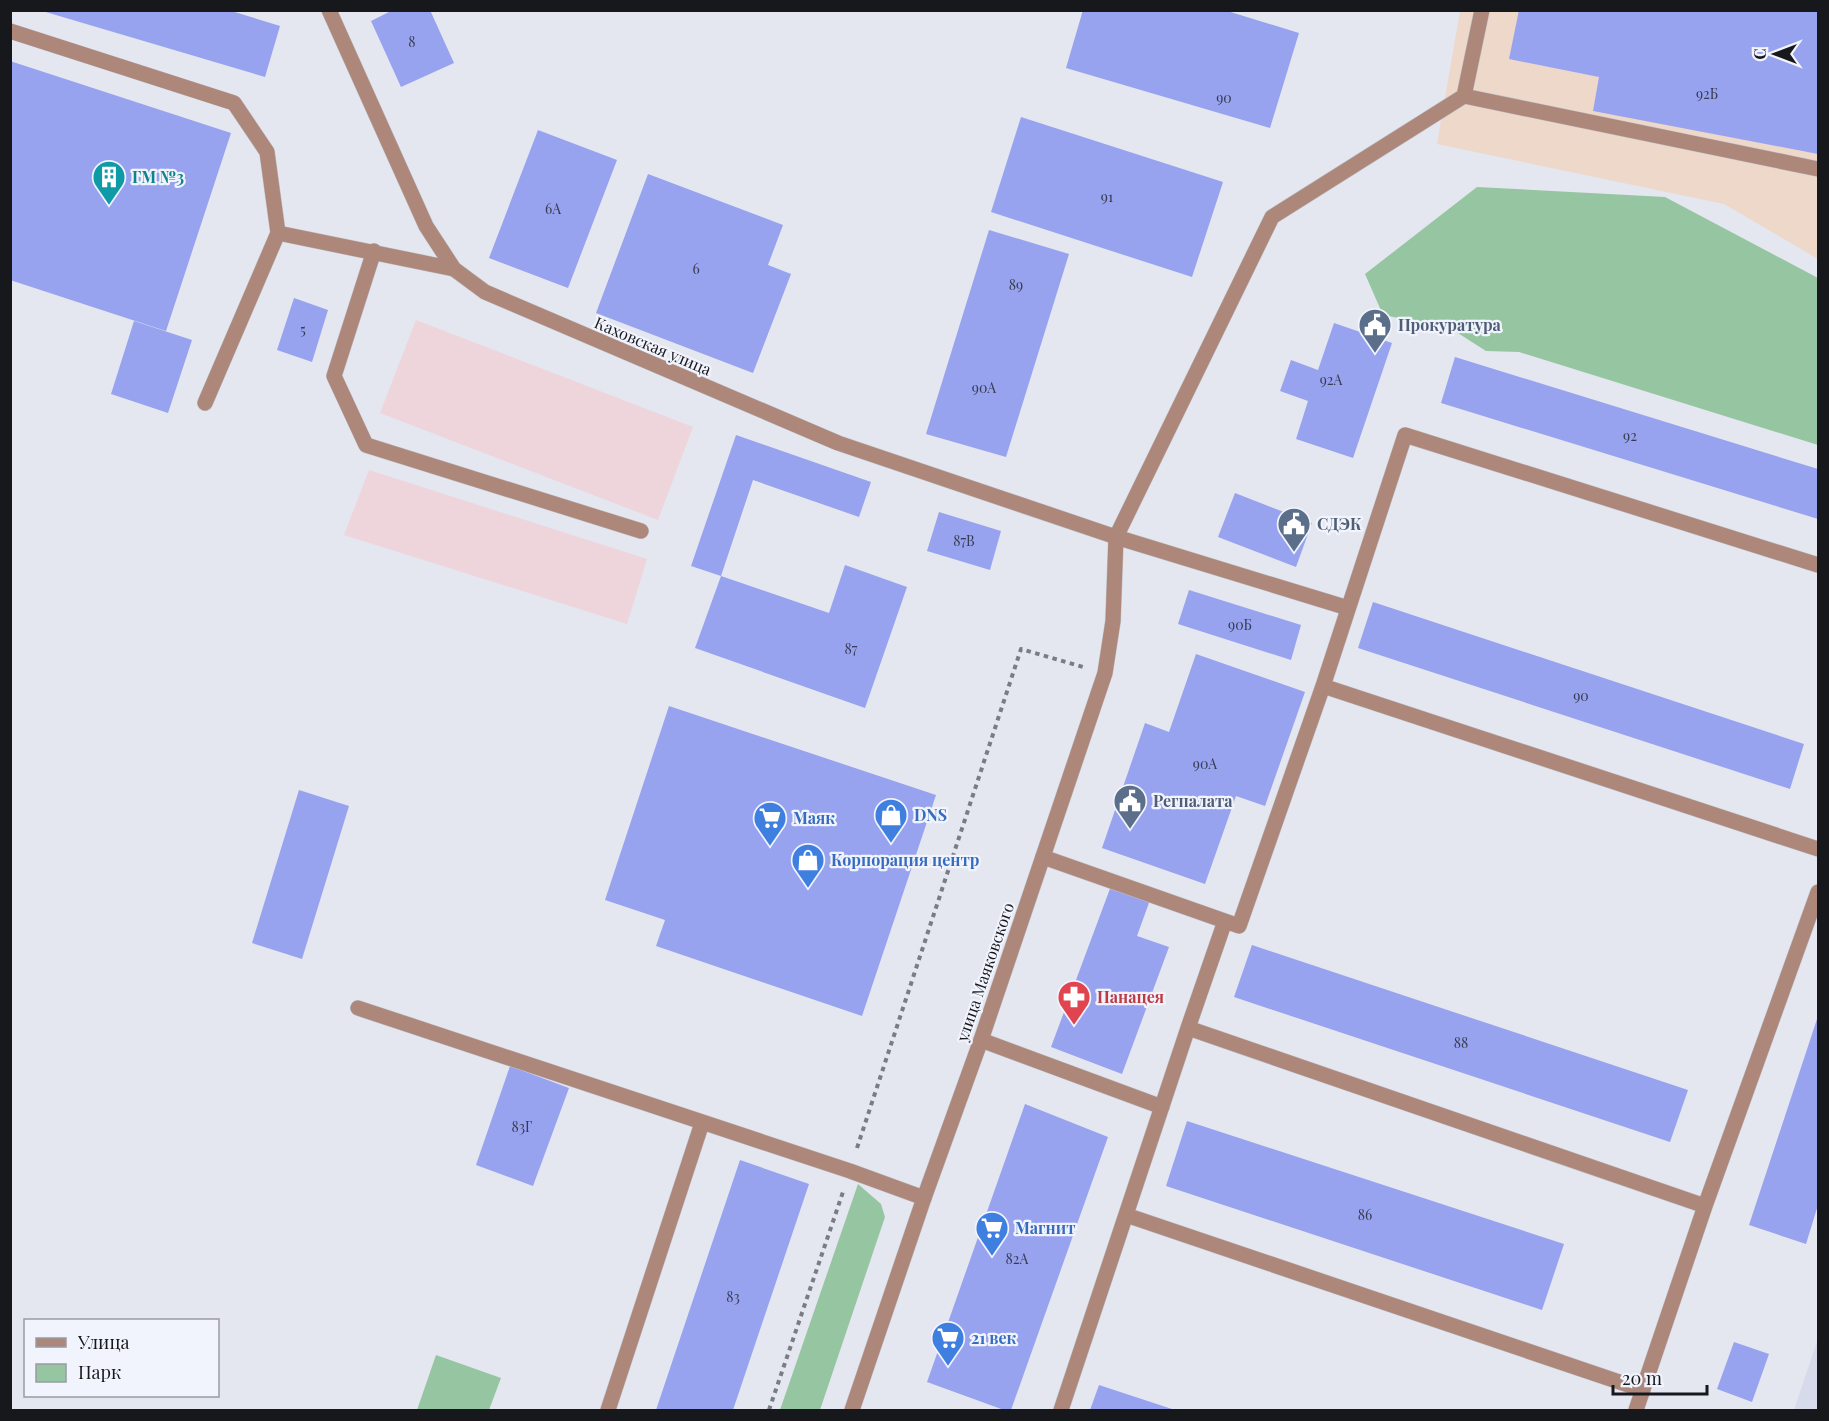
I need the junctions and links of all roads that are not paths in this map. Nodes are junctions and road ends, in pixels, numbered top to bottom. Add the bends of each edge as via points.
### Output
1 (329, 10) edge
2 (1482, 10) edge
3 (10, 31) edge
4 (1464, 96) junction
5 (1818, 169) edge
6 (278, 233) junction
7 (374, 251) junction
8 (454, 269) junction
9 (205, 403) dead end
10 (641, 531) dead end
11 (1116, 537) junction
12 (1818, 565) edge
13 (1348, 608) junction
14 (1323, 686) junction
15 (1818, 849) edge
16 (1043, 857) junction
17 (1818, 892) edge
18 (1225, 921) junction
19 (358, 1008) dead end
20 (1188, 1028) junction
21 (981, 1040) junction
22 (1162, 1107) junction
23 (702, 1123) junction
24 (924, 1198) junction
25 (1704, 1206) junction
26 (1126, 1215) junction
27 (1644, 1390) junction
28 (608, 1410) edge
29 (852, 1410) edge
30 (1061, 1410) edge
31 (1636, 1410) edge

1 - 8 street, Каховская улица via 426,226
2 - 4 street
3 - 6 street via 234,103 267,152
4 - 5 street
4 - 11 street via 1272,217
6 - 7 street
6 - 9 street
7 - 8 street
7 - 10 street via 334,376 366,445
8 - 11 street, Каховская улица via 485,292 838,443
11 - 13 street, Каховская улица
11 - 16 street, улица Маяковского via 1113,621 1105,674
12 - 13 street via 1405,435
13 - 14 street
14 - 15 street
14 - 18 street via 1239,926
16 - 18 street
16 - 21 street, улица Маяковского
17 - 25 street
18 - 20 street
19 - 23 street
20 - 22 street
20 - 25 street
21 - 22 street
21 - 24 street, улица Маяковского
22 - 26 street
23 - 24 street
23 - 28 street
24 - 29 street, улица Маяковского
25 - 27 street
26 - 27 street
26 - 30 street
27 - 31 street

